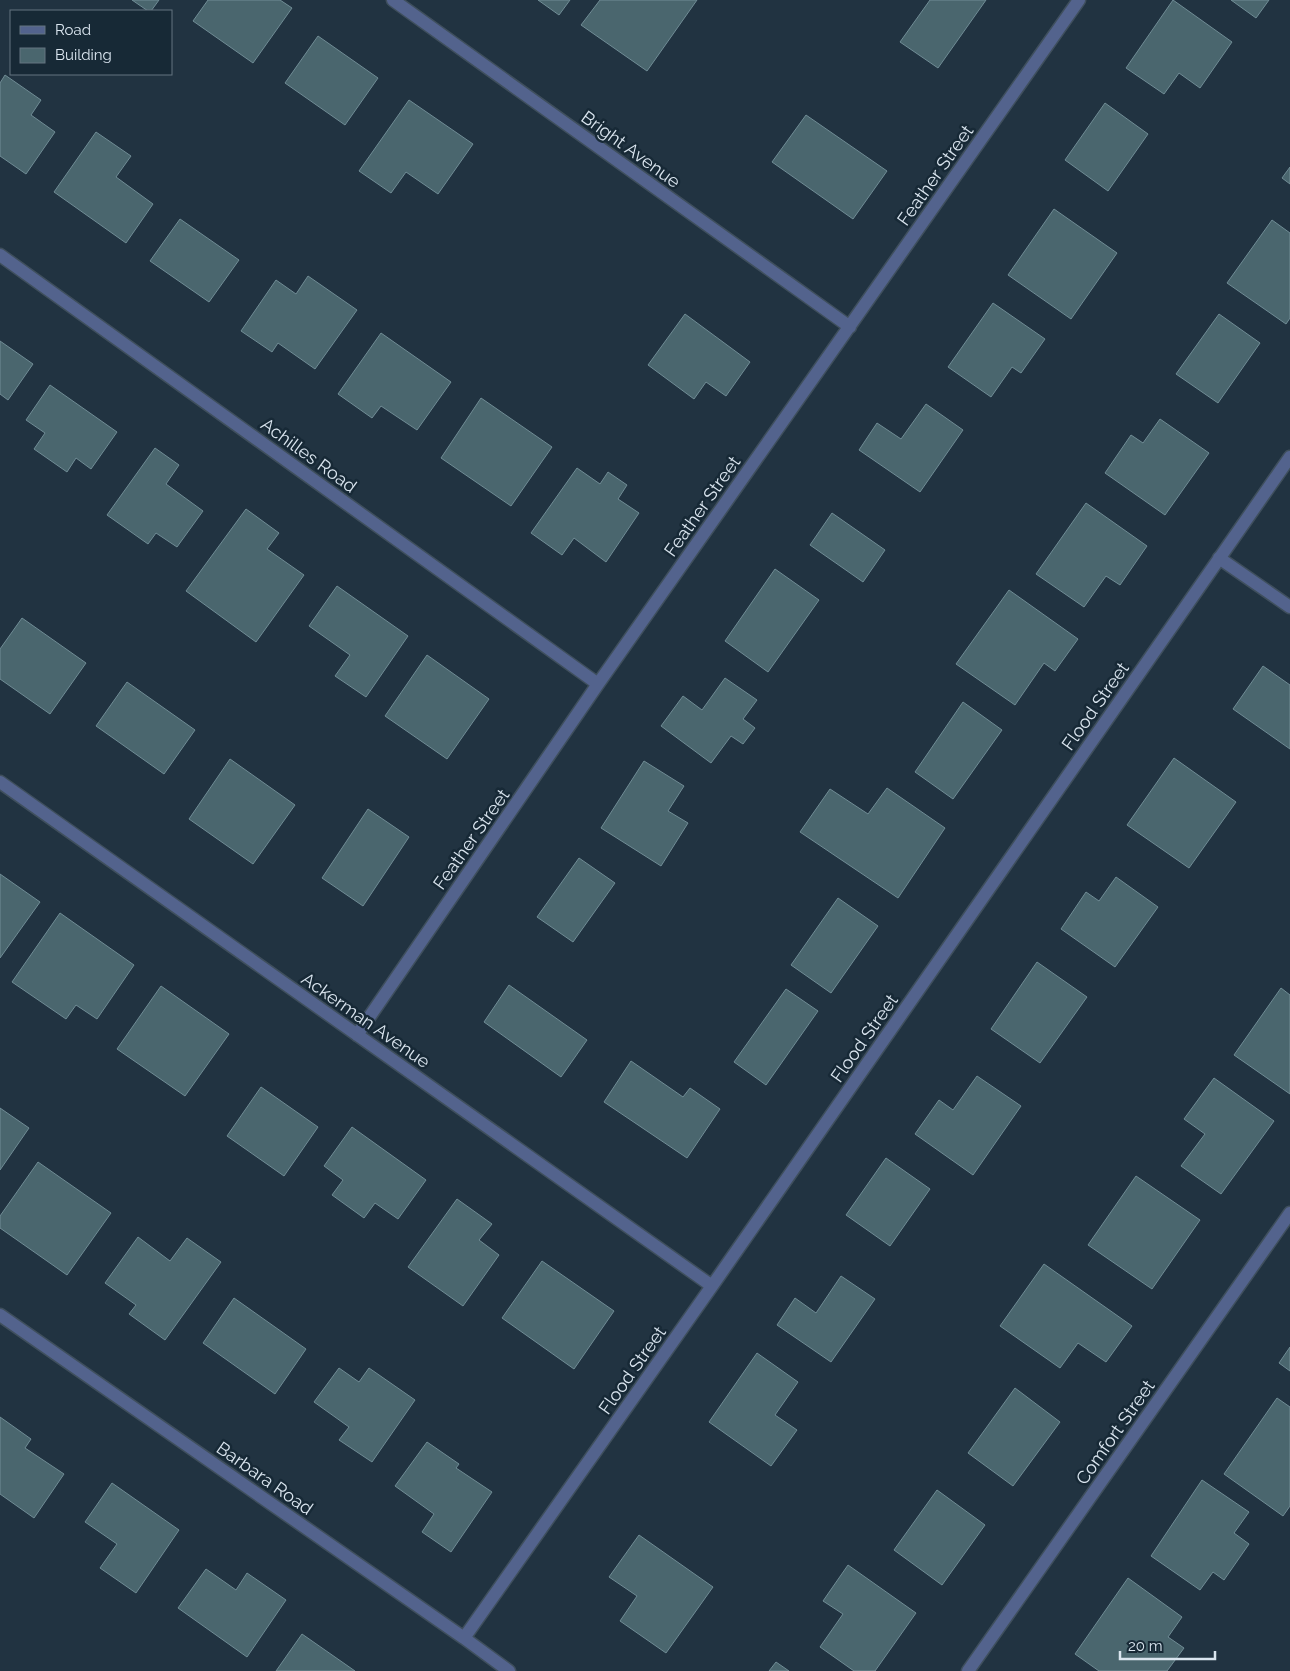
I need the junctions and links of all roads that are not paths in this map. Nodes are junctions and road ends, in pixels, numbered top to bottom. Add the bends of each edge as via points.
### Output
1 (393, 0) edge
2 (1079, 0) edge
3 (0, 255) edge
4 (850, 326) junction
5 (1290, 457) edge
6 (1219, 558) junction
7 (1290, 607) edge
8 (598, 684) junction
9 (0, 782) edge
10 (357, 1035) junction
11 (1290, 1213) edge
12 (712, 1286) junction
13 (0, 1315) edge
14 (464, 1638) junction
15 (509, 1671) edge
16 (968, 1671) edge

1 - 4 street, Bright Avenue
2 - 4 street, Feather Street
3 - 8 street, Achilles Road
4 - 8 street, Feather Street
5 - 6 street, Flood Street
6 - 7 street
6 - 12 street, Flood Street
8 - 10 street, Feather Street
9 - 10 street, Ackerman Avenue
10 - 12 street, Ackerman Avenue
11 - 16 street, Comfort Street
12 - 14 street, Flood Street
13 - 14 street, Barbara Road
14 - 15 street, Barbara Road

